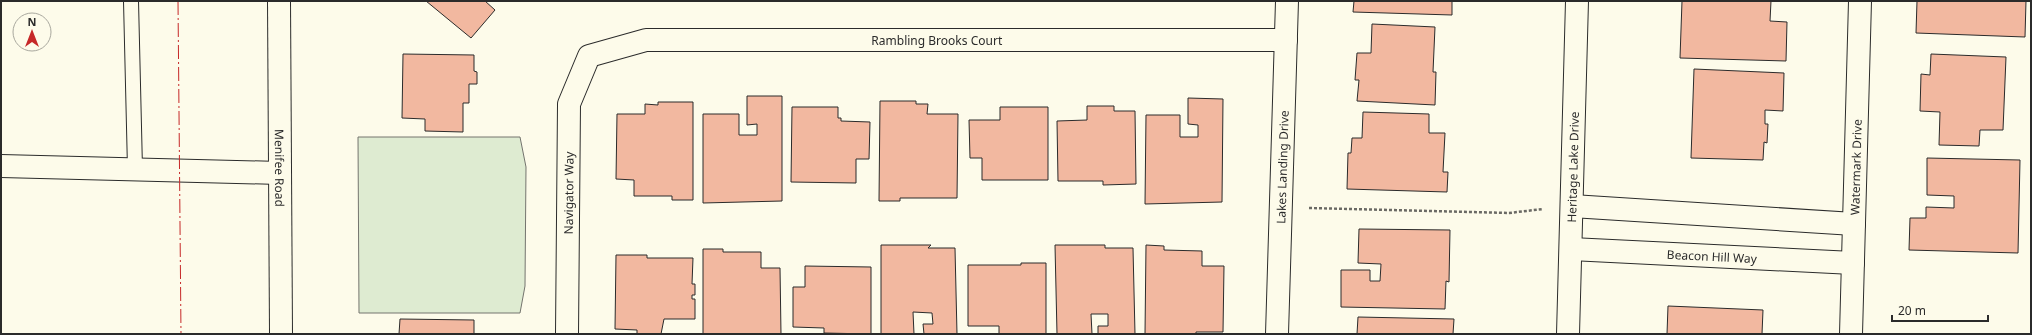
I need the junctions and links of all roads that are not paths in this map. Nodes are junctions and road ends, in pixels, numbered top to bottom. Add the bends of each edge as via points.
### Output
1 (131, 1) edge
2 (279, 1) edge
3 (1288, 1) edge
4 (1577, 1) edge
5 (1860, 1) edge
6 (1286, 40) junction
7 (589, 56) joint
8 (1, 166) edge
9 (135, 170) junction
10 (280, 173) junction
11 (1572, 206) junction
12 (1854, 224) junction
13 (1571, 249) junction
14 (1853, 263) junction
15 (281, 334) edge
16 (567, 334) edge
17 (1277, 334) edge
18 (1568, 334) edge
19 (1851, 334) edge

1 - 9 lane
2 - 10 street, Menifee Road
3 - 6 street, Lakes Landing Drive
4 - 11 street, Heritage Lake Drive
5 - 12 street, Watermark Drive
6 - 7 street, Rambling Brooks Court via 646,40
6 - 17 street, Lakes Landing Drive
7 - 16 street, Navigator Way via 569,104
8 - 9 street
9 - 10 street
10 - 15 street, Menifee Road
11 - 12 street
11 - 13 street, Heritage Lake Drive
12 - 14 street, Watermark Drive
13 - 14 street, Beacon Hill Way
13 - 18 street, Heritage Lake Drive
14 - 19 street, Watermark Drive

